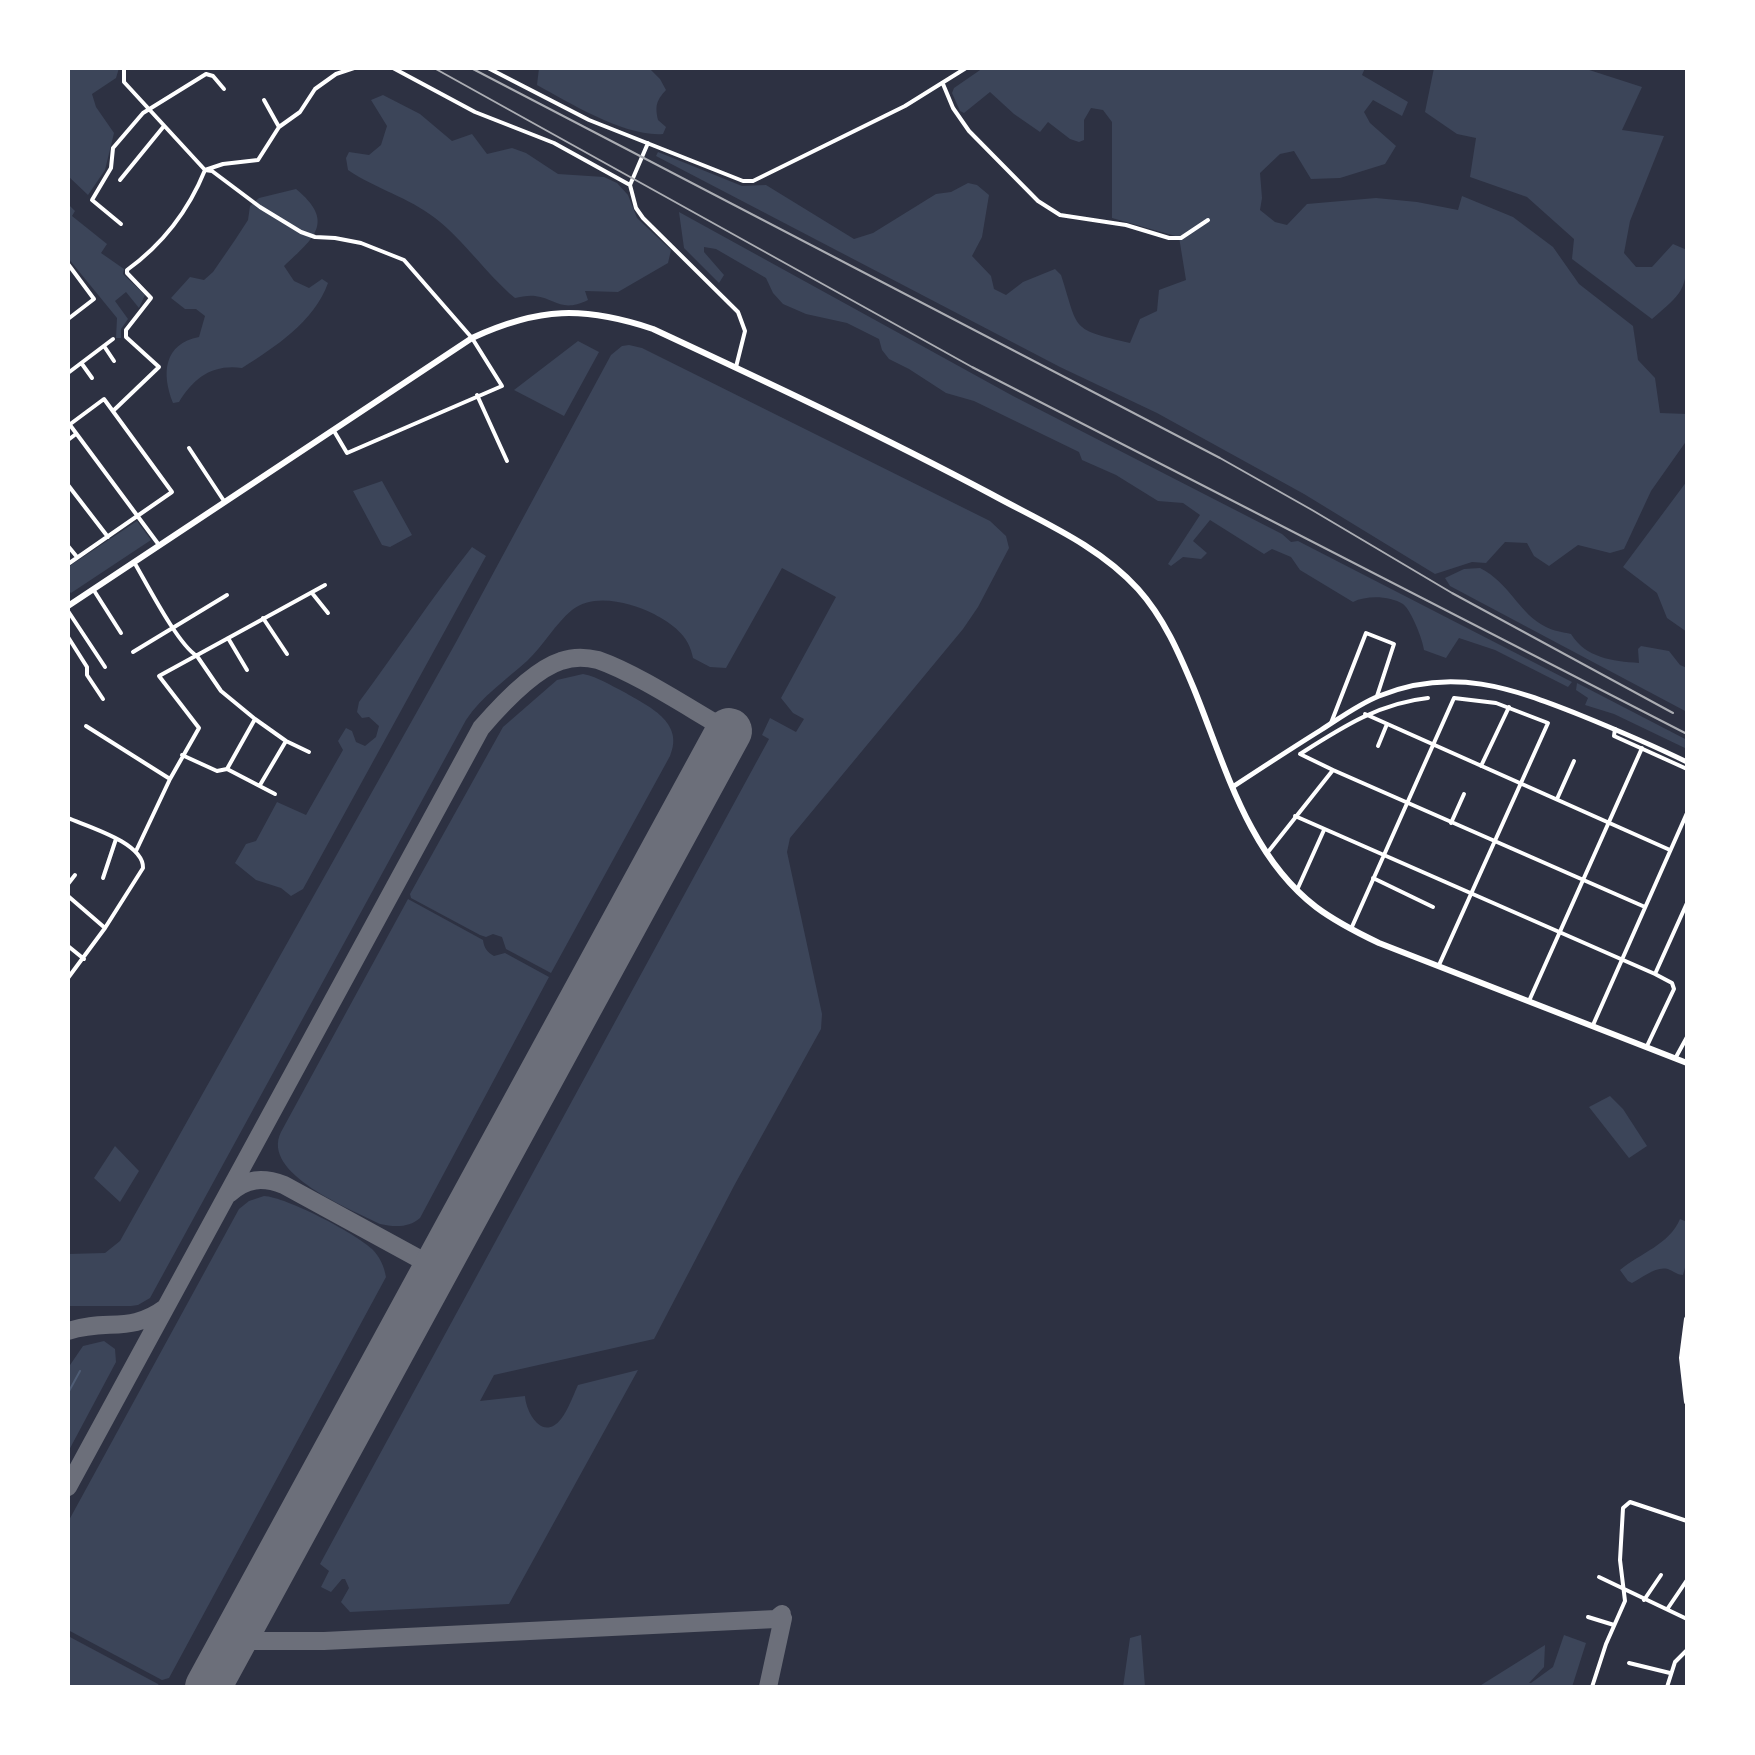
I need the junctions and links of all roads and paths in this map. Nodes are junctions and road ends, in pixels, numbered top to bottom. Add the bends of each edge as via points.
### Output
1 (124, 68) edge
2 (354, 68) edge
3 (393, 68) edge
4 (488, 68) edge
5 (966, 68) edge
6 (943, 84) junction
7 (224, 89) dead end
8 (264, 100) dead end
9 (148, 108) junction
10 (164, 126) junction
11 (279, 127) junction
12 (649, 142) junction
13 (205, 170) junction
14 (120, 180) dead end
15 (630, 185) junction
16 (1208, 220) dead end
17 (121, 224) dead end
18 (68, 264) edge
19 (69, 317) edge
20 (472, 338) junction
21 (113, 339) dead end
22 (104, 346) junction
23 (114, 361) dead end
24 (81, 363) junction
25 (736, 367) junction
26 (68, 373) edge
27 (92, 378) dead end
28 (477, 395) junction
29 (113, 411) junction
30 (69, 424) edge
31 (333, 429) junction
32 (76, 434) junction
33 (68, 440) edge
34 (189, 448) dead end
35 (507, 461) dead end
36 (68, 485) edge
37 (224, 501) junction
38 (138, 517) junction
39 (108, 537) junction
40 (159, 545) junction
41 (68, 546) edge
42 (77, 557) junction
43 (134, 562) junction
44 (68, 564) edge
45 (325, 585) dead end
46 (93, 589) junction
47 (312, 592) junction
48 (227, 595) dead end
49 (68, 608) edge
50 (328, 613) dead end
51 (263, 618) junction
52 (175, 629) junction
53 (121, 633) dead end
54 (68, 637) edge
55 (227, 637) junction
56 (133, 652) dead end
57 (195, 654) junction
58 (287, 654) dead end
59 (105, 667) dead end
60 (247, 670) dead end
61 (1377, 696) junction
62 (1428, 698) dead end
63 (103, 699) dead end
64 (1509, 707) junction
65 (1365, 714) junction
66 (255, 719) junction
67 (1331, 723) junction
68 (1387, 724) junction
69 (86, 726) dead end
70 (1615, 729) junction
71 (286, 741) junction
72 (1433, 745) junction
73 (1378, 746) dead end
74 (1642, 748) junction
75 (309, 752) dead end
76 (182, 755) junction
77 (1574, 761) dead end
78 (1687, 762) edge
79 (1481, 767) junction
80 (227, 769) junction
81 (1687, 769) edge
82 (1333, 770) junction
83 (170, 779) junction
84 (1520, 784) junction
85 (260, 785) junction
86 (1234, 786) junction
87 (275, 794) dead end
88 (1464, 794) dead end
89 (1556, 799) junction
90 (1407, 803) junction
91 (1687, 813) edge
92 (1295, 816) junction
93 (68, 820) edge
94 (1608, 822) junction
95 (1451, 823) junction
96 (1684, 826) edge
97 (1324, 830) junction
98 (116, 839) junction
99 (1495, 842) junction
100 (1670, 850) junction
101 (136, 851) junction
102 (1266, 855) junction
103 (1383, 856) junction
104 (75, 875) dead end
105 (103, 878) dead end
106 (1373, 878) junction
107 (1582, 880) junction
108 (68, 884) edge
109 (1297, 891) junction
110 (1471, 895) junction
111 (68, 896) edge
112 (1687, 903) edge
113 (1433, 907) dead end
114 (1645, 907) junction
115 (105, 928) junction
116 (1351, 929) junction
117 (1559, 933) junction
118 (68, 946) edge
119 (84, 959) junction
120 (1621, 961) junction
121 (1438, 967) junction
122 (1655, 974) junction
123 (68, 978) edge
124 (1529, 1001) junction
125 (1593, 1025) junction
126 (1687, 1037) edge
127 (1647, 1046) junction
128 (1676, 1057) junction
129 (1687, 1063) edge
130 (1687, 1319) edge
131 (1685, 1366) edge
132 (1687, 1402) edge
133 (1687, 1521) edge
134 (1661, 1575) dead end
135 (1599, 1577) dead end
136 (1687, 1580) edge
137 (1623, 1588) junction
138 (1644, 1600) junction
139 (1668, 1609) junction
140 (1588, 1617) dead end
141 (1687, 1619) edge
142 (1614, 1625) junction
143 (1687, 1650) edge
144 (1629, 1663) dead end
145 (1670, 1673) junction
146 (1592, 1687) edge
147 (1667, 1687) edge

1 - 9 street via 124,82
2 - 11 street via 315,89 300,112
3 - 15 street via 475,112 554,143
4 - 12 street via 589,120
5 - 6 street
6 - 12 street via 753,181
6 - 16 street via 969,131 1038,201 1060,215 1169,238 1181,238
7 - 9 street via 206,74
8 - 11 street
9 - 10 street
9 - 17 street via 113,148 111,168 92,200
10 - 13 street
10 - 14 street
11 - 13 street via 258,160
12 - 15 street
13 - 20 street via 301,232 395,255
13 - 29 street via 178,223 127,270 151,298 126,337 159,367
15 - 25 street via 643,218 738,312 745,331
18 - 19 street via 94,299
20 - 25 main road via 516,320 579,312 615,316 653,329
20 - 28 street via 502,386
20 - 31 main road
21 - 22 street
22 - 23 street
22 - 24 street
24 - 26 street
24 - 27 street
25 - 86 main road via 923,458 1108,560 1166,628
28 - 31 street via 347,453
28 - 35 street
29 - 30 street via 104,399
29 - 38 street via 172,492
30 - 32 street
31 - 37 main road
32 - 33 street
32 - 38 street
34 - 37 street
36 - 39 street
37 - 40 main road
38 - 39 street
38 - 40 street
39 - 42 street
40 - 43 main road
41 - 42 street
42 - 44 street
43 - 46 main road
43 - 52 street
45 - 47 street
46 - 49 main road
46 - 53 street
47 - 50 street
47 - 51 street
48 - 52 street
49 - 59 street
51 - 55 street
51 - 58 street
52 - 56 street
52 - 57 street
54 - 63 street
55 - 57 street
55 - 60 street
57 - 66 street via 221,691
57 - 76 street via 159,676 199,728
61 - 67 street
61 - 67 street via 1394,644 1366,633
61 - 70 street via 1439,682 1494,685
62 - 65 street
64 - 72 street via 1454,698
64 - 79 street
64 - 84 street via 1548,723
65 - 68 street
65 - 82 street via 1300,754
66 - 71 street
66 - 80 street
67 - 86 street
68 - 72 street
68 - 73 street
69 - 83 street
70 - 74 street via 1614,736
70 - 78 street
71 - 75 street
71 - 85 street
72 - 79 street
72 - 90 street
74 - 81 street
74 - 94 street
76 - 80 street via 217,771
76 - 83 street
77 - 89 street
79 - 84 street
80 - 85 street
82 - 90 street
82 - 92 street
83 - 101 street
84 - 89 street
84 - 99 street
85 - 87 street
86 - 102 main road
88 - 95 street
89 - 94 street
90 - 95 street
90 - 103 street
91 - 96 street
92 - 97 street
92 - 102 street
93 - 98 street
94 - 100 street
94 - 107 street
95 - 99 street
96 - 100 street
97 - 103 street
97 - 109 street
98 - 101 street
98 - 105 street
99 - 107 street
99 - 110 street
100 - 114 street
101 - 115 street via 143,868
102 - 109 main road
103 - 106 street
103 - 110 street
104 - 108 street
106 - 113 street
106 - 116 street
107 - 114 street
107 - 117 street
109 - 116 main road
110 - 117 street
110 - 121 street
111 - 115 street
112 - 122 street
114 - 120 street
115 - 119 street
116 - 121 main road
117 - 120 street
117 - 124 street
118 - 119 street
119 - 123 street
120 - 122 street
120 - 125 street
121 - 124 main road
122 - 127 street via 1674,989
124 - 125 main road
125 - 127 main road
126 - 128 street
127 - 128 main road
128 - 129 main road
130 - 131 main road
131 - 132 main road
133 - 137 street via 1626,1503 1621,1530
134 - 138 street
135 - 137 street
136 - 139 street
137 - 138 street
137 - 142 street via 1625,1601
138 - 139 street
139 - 141 street
140 - 142 street
142 - 146 street
143 - 145 street
144 - 145 street
145 - 147 street

